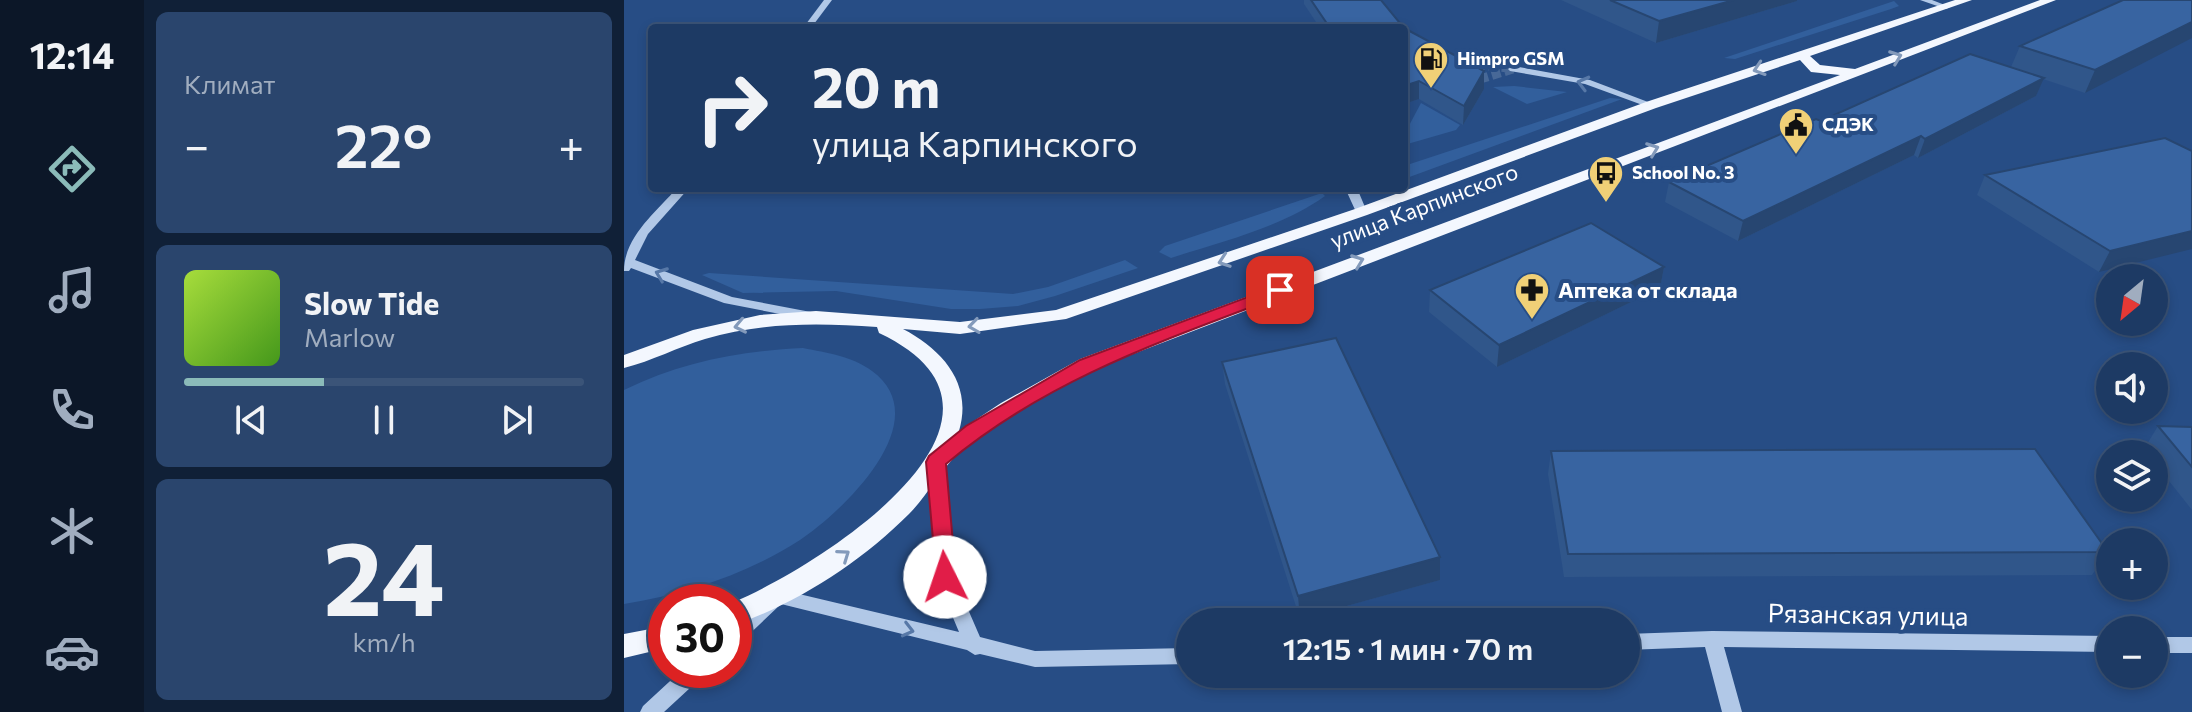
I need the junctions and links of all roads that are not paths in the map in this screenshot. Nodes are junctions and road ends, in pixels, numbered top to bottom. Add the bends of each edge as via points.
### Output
1 (828, 0) edge
2 (1924, 0) edge
3 (1966, 0) edge
4 (2050, 0) edge
5 (1946, 7) junction
6 (810, 24) edge
7 (1802, 55) junction
8 (1513, 69) tunnel mouth
9 (1859, 71) junction
10 (1651, 105) junction
11 (679, 192) edge
12 (1353, 192) edge
13 (1361, 212) junction
14 (626, 266) edge
15 (816, 317) junction
16 (873, 324) junction
17 (624, 362) edge
18 (936, 462) junction
19 (778, 596) junction
20 (752, 607) edge
21 (752, 620) edge
22 (1712, 639) junction
23 (648, 641) edge
24 (1640, 642) edge
25 (2096, 644) edge
26 (2168, 645) edge
27 (2192, 645) edge
28 (624, 646) edge
29 (975, 647) junction
30 (1176, 656) edge
31 (676, 688) edge
32 (650, 712) edge
33 (1732, 712) edge

1 - 6 street
2 - 5 street
3 - 5 main road, улица Карпинского
9 -> 4 main road, улица Карпинского
5 - 7 main road, улица Карпинского
7 - 9 main road, улица Карпинского via 1816,69
7 -> 10 main road, улица Карпинского
10 -> 8 street via 1587,82
18 -> 9 main road, улица Карпинского via 973,430 1087,364
10 - 13 main road, улица Карпинского
11 - 14 street via 643,233
12 - 13 street
13 -> 16 main road, улица Карпинского via 1059,315 960,328
15 -> 14 street via 729,300
15 - 16 main road, улица Карпинского
15 -> 17 main road, улица Карпинского via 760,321 700,334
16 - 18 main road, улица Карпинского via 917,342 946,372 953,412
19 -> 18 main road, улица Карпинского via 847,554 901,507
18 - 29 street via 945,577
19 - 20 main road, улица Карпинского
19 - 21 street
19 -> 29 street
22 - 24 street, Рязанская улица
22 - 25 street, Рязанская улица
22 - 33 street
23 - 28 main road
26 - 27 street
29 - 30 street via 1035,659
31 - 32 street

